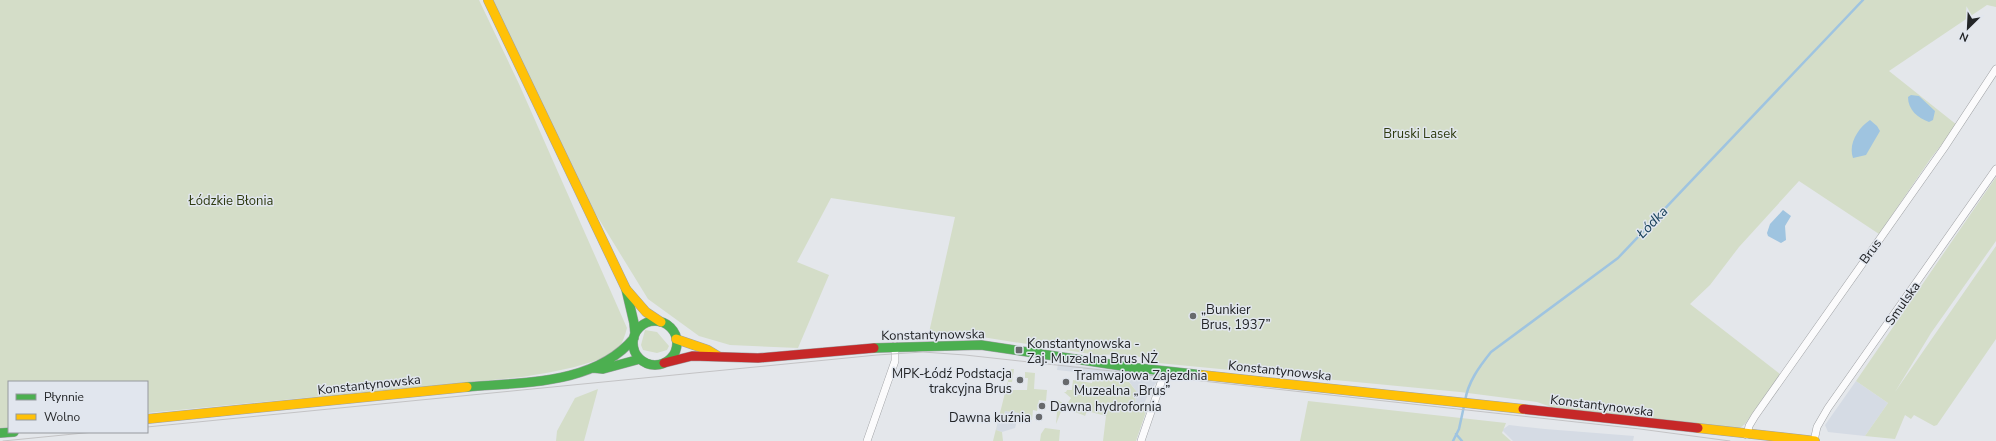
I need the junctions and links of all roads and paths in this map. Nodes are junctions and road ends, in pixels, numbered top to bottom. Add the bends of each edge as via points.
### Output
1 (488, 0) edge
2 (1996, 69) edge
3 (1996, 169) edge
4 (626, 289) junction
5 (661, 322) junction
6 (634, 336) junction
7 (676, 339) junction
8 (895, 346) junction
9 (718, 356) junction
10 (640, 359) junction
11 (664, 363) junction
12 (593, 368) junction
13 (1165, 371) junction
14 (148, 419) edge
15 (1747, 435) junction
16 (867, 441) edge
17 (1141, 441) edge
18 (1815, 441) edge

1 - 4 main road
2 - 15 street, Brus via 1944,148 1755,416
3 - 18 street, Smulska via 1828,408 1818,425
4 - 5 main road via 642,310
4 - 6 main road via 635,327
5 - 6 main road via 644,324
5 - 7 main road via 670,327
6 - 10 main road via 634,349
6 - 12 main road, Konstantynowska via 623,350
7 - 9 main road, Konstantynowska via 712,350
7 - 11 main road via 674,352
8 - 9 main road, Konstantynowska via 771,358
8 - 13 main road, Konstantynowska via 981,345
8 - 16 street via 895,361
9 - 11 main road, Konstantynowska via 685,357
10 - 11 main road via 649,364
10 - 12 main road, Konstantynowska via 603,369
12 - 14 main road, Konstantynowska via 537,381
13 - 15 main road, Konstantynowska
13 - 17 street
15 - 18 main road, Konstantynowska

